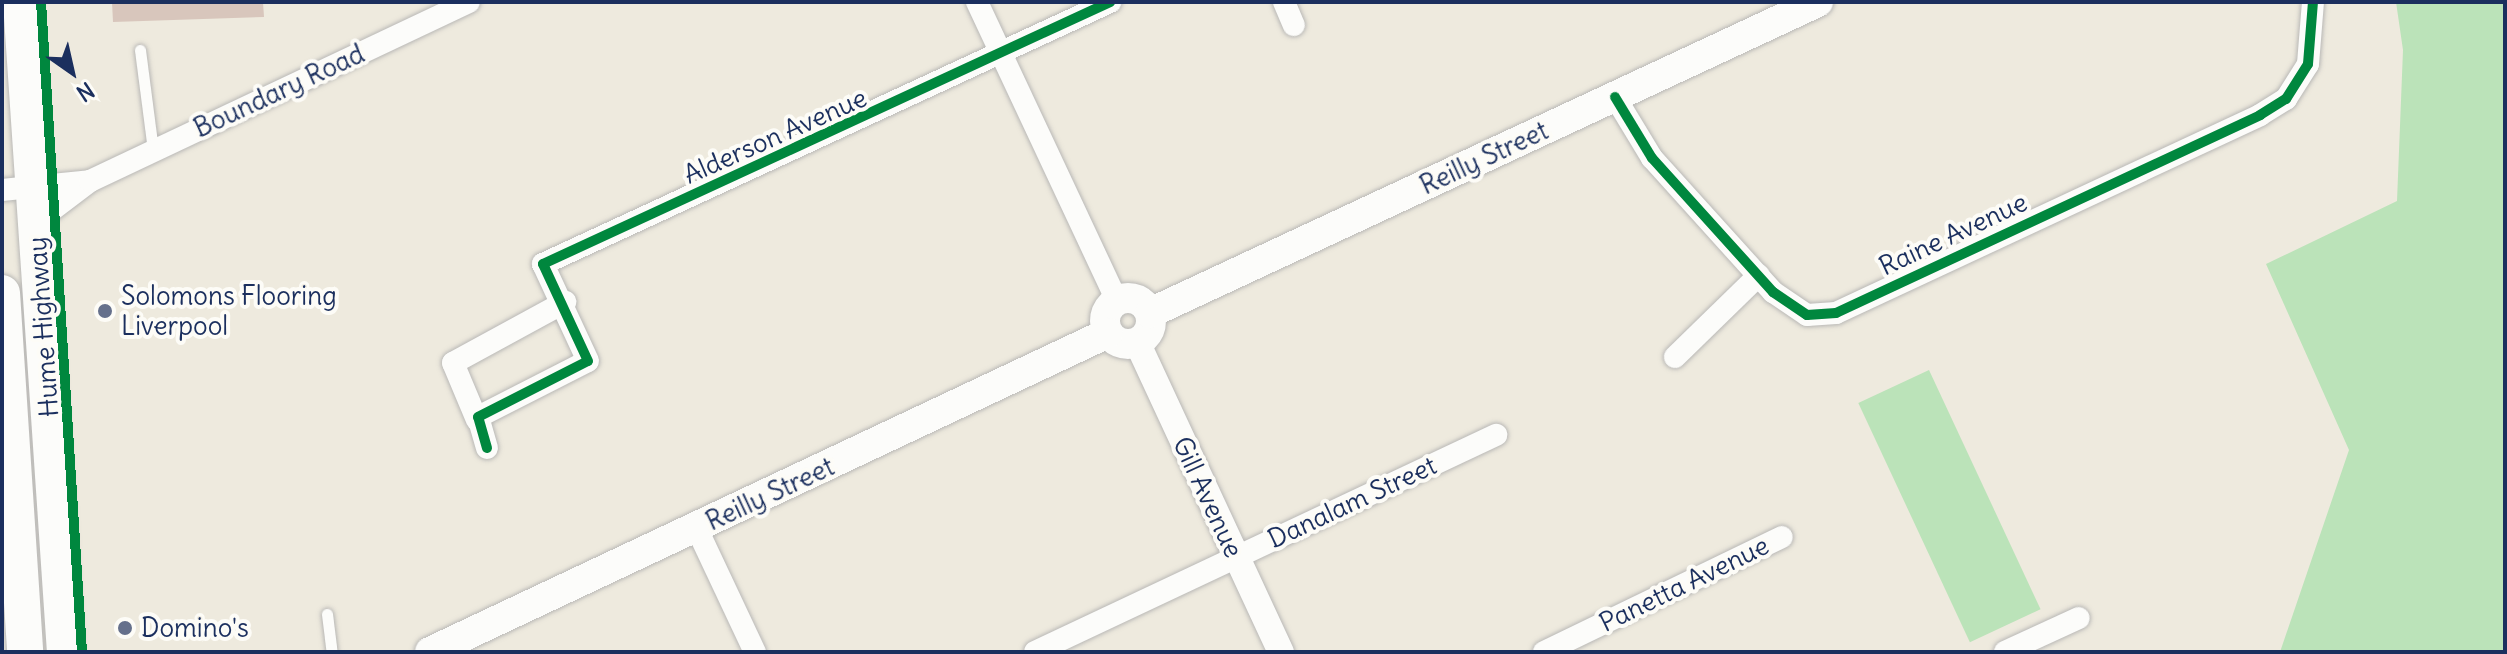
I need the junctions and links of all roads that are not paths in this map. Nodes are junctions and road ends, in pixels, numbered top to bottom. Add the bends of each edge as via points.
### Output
1 (21, 2) edge
2 (469, 2) edge
3 (977, 2) edge
4 (1110, 2) edge
5 (1284, 2) edge
6 (1818, 2) edge
7 (2313, 2) edge
8 (1294, 25) dead end
9 (140, 50) dead end
10 (1003, 57) junction
11 (1615, 97) junction
12 (153, 150) junction
13 (90, 181) junction
14 (18, 187) edge
15 (36, 222) junction
16 (1759, 275) junction
17 (2, 293) edge
18 (1117, 301) junction
19 (565, 302) junction
20 (1150, 313) junction
21 (1108, 333) junction
22 (1137, 342) junction
23 (1675, 357) dead end
24 (477, 420) junction
25 (1496, 435) dead end
26 (487, 448) dead end
27 (697, 529) junction
28 (1782, 537) dead end
29 (1237, 557) junction
30 (327, 614) dead end
31 (2079, 618) dead end
32 (25, 652) edge
33 (65, 652) edge
34 (332, 652) edge
35 (430, 652) edge
36 (755, 652) edge
37 (1035, 652) edge
38 (1281, 652) edge
39 (1544, 652) edge
40 (2005, 652) edge

1 - 14 highway, Hume Highway
2 - 12 street, Boundary Road via 314,67
3 - 10 street
4 - 10 street, Alderson Avenue
5 - 8 street
6 - 11 main road, Reilly Street
7 - 16 street, Raine Avenue via 2308,64 2286,99 2260,115 1836,313 1807,315
9 - 12 lane
10 - 18 street
10 - 19 street, Alderson Avenue via 543,264
11 - 16 street, Raine Avenue via 1652,158
11 - 20 main road, Reilly Street
12 - 13 street, Boundary Road
13 - 14 street, Boundary Road
13 - 15 street, Boundary Road
14 - 15 highway, Hume Highway
15 - 33 highway, Hume Highway
16 - 23 street
17 - 32 highway, Hume Highway
18 - 20 main road via 1132,298
18 - 21 main road via 1107,312
19 - 24 street via 588,361
19 - 24 street via 453,363
20 - 22 main road via 1151,327
21 - 22 main road via 1124,344
21 - 27 main road, Reilly Street
22 - 29 street, Gill Avenue
24 - 26 street
25 - 29 street, Danalam Street
27 - 35 main road, Reilly Street
27 - 36 street
28 - 39 street, Panetta Avenue
29 - 37 street, Danalam Street
29 - 38 street, Gill Avenue
30 - 34 lane
31 - 40 street

